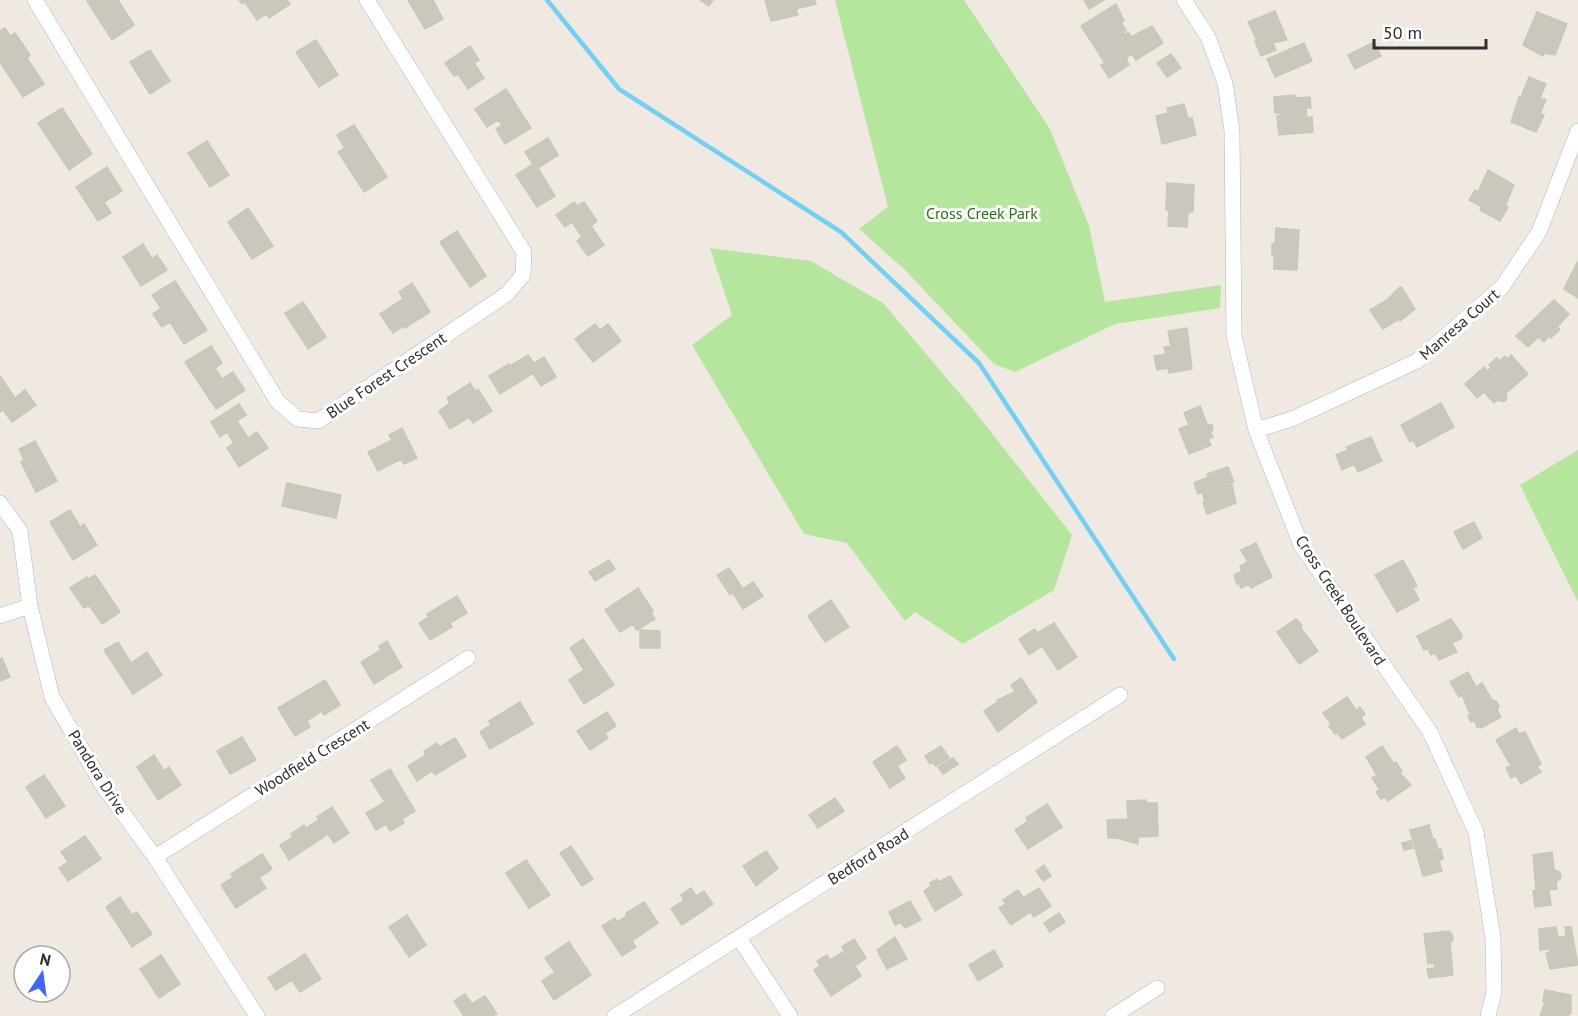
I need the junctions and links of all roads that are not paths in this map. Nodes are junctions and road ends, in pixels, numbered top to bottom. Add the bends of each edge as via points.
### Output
1 (35, 0) edge
2 (367, 0) edge
3 (1184, 0) edge
4 (1578, 131) edge
5 (1256, 430) junction
6 (0, 503) edge
7 (30, 606) junction
8 (0, 616) edge
9 (468, 658) dead end
10 (1120, 695) dead end
11 (156, 857) junction
12 (739, 938) junction
13 (1157, 988) dead end
14 (257, 1016) edge
15 (615, 1016) edge
16 (790, 1016) edge
17 (1113, 1016) edge
18 (1488, 1016) edge

1 - 2 street, Blue Forest Crescent via 278,402 298,419 318,421 507,294 523,275 524,252
3 - 5 street, Cross Creek Boulevard via 1208,37 1225,83 1232,131 1234,336
4 - 5 street, Manresa Court via 1539,232 1502,286 1417,362 1292,419
5 - 18 street, Cross Creek Boulevard via 1301,545 1430,732 1476,832 1492,938 1494,992
6 - 7 street, Pandora Drive via 20,531
7 - 8 street
7 - 11 street, Pandora Drive via 52,697 103,786
9 - 11 street, Woodfield Crescent
10 - 12 street, Bedford Road
11 - 14 street, Pandora Drive
12 - 15 street, Bedford Road
12 - 16 street
13 - 17 street

